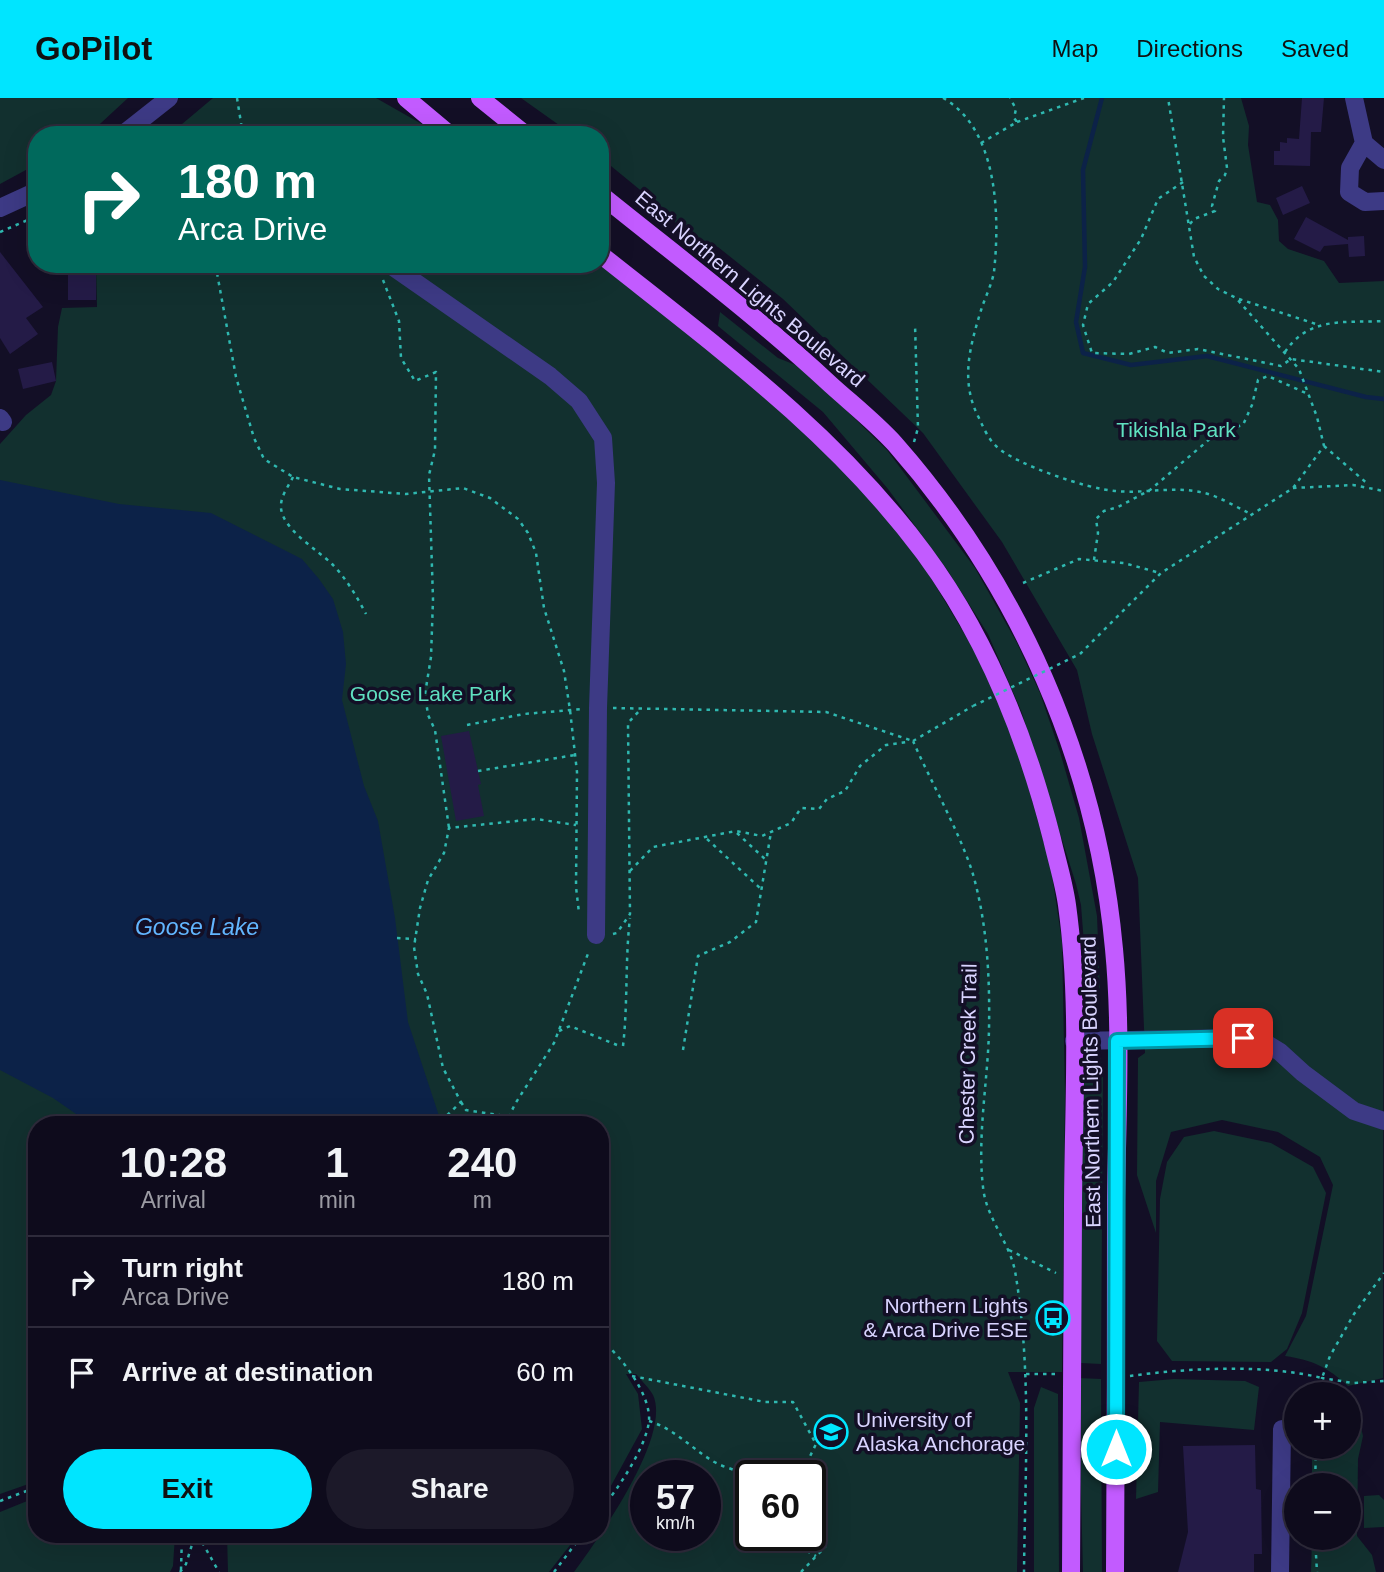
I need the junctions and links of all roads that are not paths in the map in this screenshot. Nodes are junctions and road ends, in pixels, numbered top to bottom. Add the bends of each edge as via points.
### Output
1 (169, 98) edge
2 (406, 98) edge
3 (480, 98) edge
4 (1354, 98) edge
5 (133, 126) edge
6 (439, 126) edge
7 (515, 126) edge
8 (1364, 143) junction
9 (1384, 160) edge
10 (28, 195) edge
11 (609, 201) edge
12 (1384, 201) edge
13 (0, 208) edge
14 (609, 261) edge
15 (391, 273) edge
16 (596, 935) road end
17 (1074, 1041) junction
18 (1117, 1041) junction
19 (1384, 1121) edge
20 (1282, 1429) dead end
21 (1071, 1572) edge
22 (1115, 1572) edge
23 (1280, 1572) edge

1 - 5 street
2 - 6 main road
3 - 7 main road
4 - 8 street
8 - 9 street
8 - 12 street via 1350,168 1349,192 1364,202
10 - 13 street
11 - 18 main road, East Northern Lights Boulevard via 787,344 892,441 987,568 1056,702 1092,815 1115,952
14 - 17 main road, East Northern Lights Boulevard via 759,381 835,449 898,520 949,589 1016,720 1044,806 1066,902
15 - 16 street via 550,376 579,401 603,438 606,483
17 - 18 street
17 - 21 main road, East Northern Lights Boulevard
18 - 19 street via 1243,1038 1264,1042 1354,1111
18 - 22 main road, East Northern Lights Boulevard
20 - 23 street

